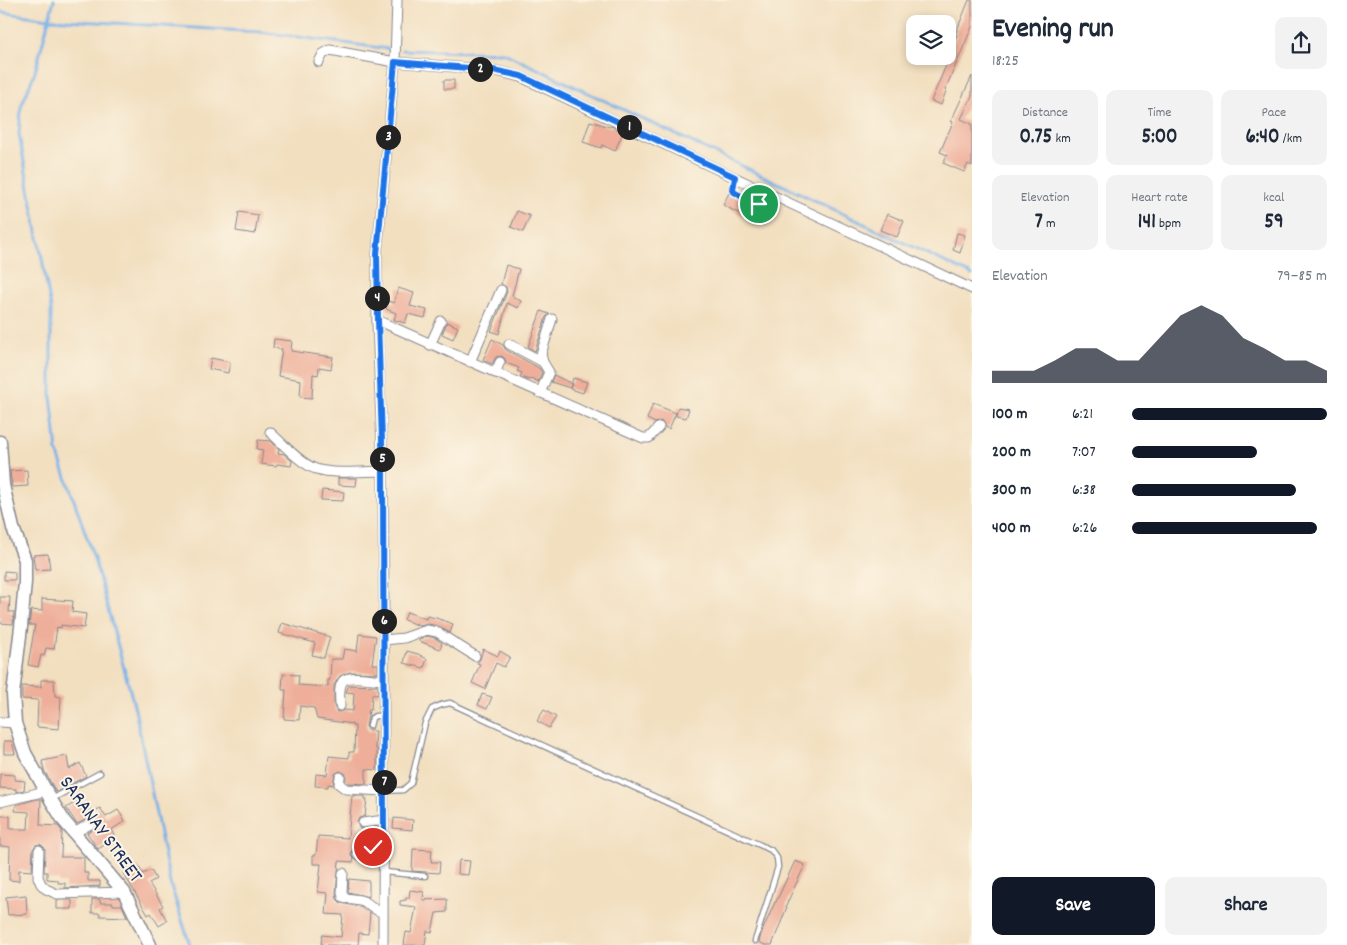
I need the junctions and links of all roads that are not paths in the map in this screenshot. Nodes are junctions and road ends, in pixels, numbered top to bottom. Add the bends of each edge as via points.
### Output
1 (397, 0) edge
2 (319, 62) dead end
3 (395, 62) junction
4 (735, 177) junction
5 (763, 190) junction
6 (972, 289) edge
7 (501, 290) dead end
8 (552, 319) dead end
9 (378, 320) junction
10 (442, 321) dead end
11 (509, 344) dead end
12 (430, 345) junction
13 (470, 362) junction
14 (500, 362) dead end
15 (543, 362) junction
16 (495, 373) junction
17 (540, 393) junction
18 (659, 427) dead end
19 (270, 432) dead end
20 (0, 442) edge
21 (383, 471) junction
22 (384, 640) junction
23 (475, 656) dead end
24 (384, 680) junction
25 (340, 706) dead end
26 (384, 716) junction
27 (0, 722) edge
28 (15, 723) junction
29 (370, 726) dead end
30 (100, 773) dead end
31 (340, 777) dead end
32 (384, 791) junction
33 (49, 795) junction
34 (0, 802) edge
35 (384, 820) junction
36 (92, 822) dead end
37 (363, 823) dead end
38 (74, 833) junction
39 (384, 849) junction
40 (40, 850) dead end
41 (357, 854) dead end
42 (384, 872) junction
43 (343, 873) dead end
44 (424, 876) dead end
45 (124, 892) junction
46 (383, 912) junction
47 (755, 941) dead end
48 (150, 945) edge
49 (383, 945) edge

1 - 3 street
2 - 3 street via 330,50
3 - 4 street via 493,70 521,76
3 - 9 street via 377,254
4 - 5 street
4 - 5 lane via 734,192 750,203 758,205
5 - 6 street
7 - 13 street
8 - 15 street via 542,348
9 - 12 street
9 - 21 street
10 - 12 street
11 - 15 street
12 - 13 street
13 - 16 street
14 - 16 street
15 - 17 street via 549,372
16 - 17 street
17 - 18 street via 643,438 649,438
19 - 21 street via 314,468
20 - 28 street, SARANAY STREET via 2,485 25,560 13,694
21 - 22 street
22 - 23 street via 404,638 427,630 437,632
22 - 24 street
24 - 25 street via 346,679 340,690
24 - 26 street
26 - 29 lane via 374,716
26 - 32 street
27 - 28 street
28 - 33 street, SARANAY STREET via 26,753
30 - 33 lane
31 - 32 street via 339,784 346,789
32 - 35 street
32 - 47 lane via 403,790 411,783 425,723 432,709 450,704 771,850 777,858 778,867
33 - 34 street
33 - 38 street, SARANAY STREET
35 - 37 street
35 - 39 street
36 - 38 street
38 - 45 street, SARANAY STREET
39 - 41 street via 373,847 367,856
39 - 42 street
40 - 45 street via 38,877 46,889 57,894
42 - 44 lane
42 - 46 street
43 - 46 street via 343,896 349,900 362,900 377,912
45 - 48 street, SARANAY STREET
46 - 49 street

